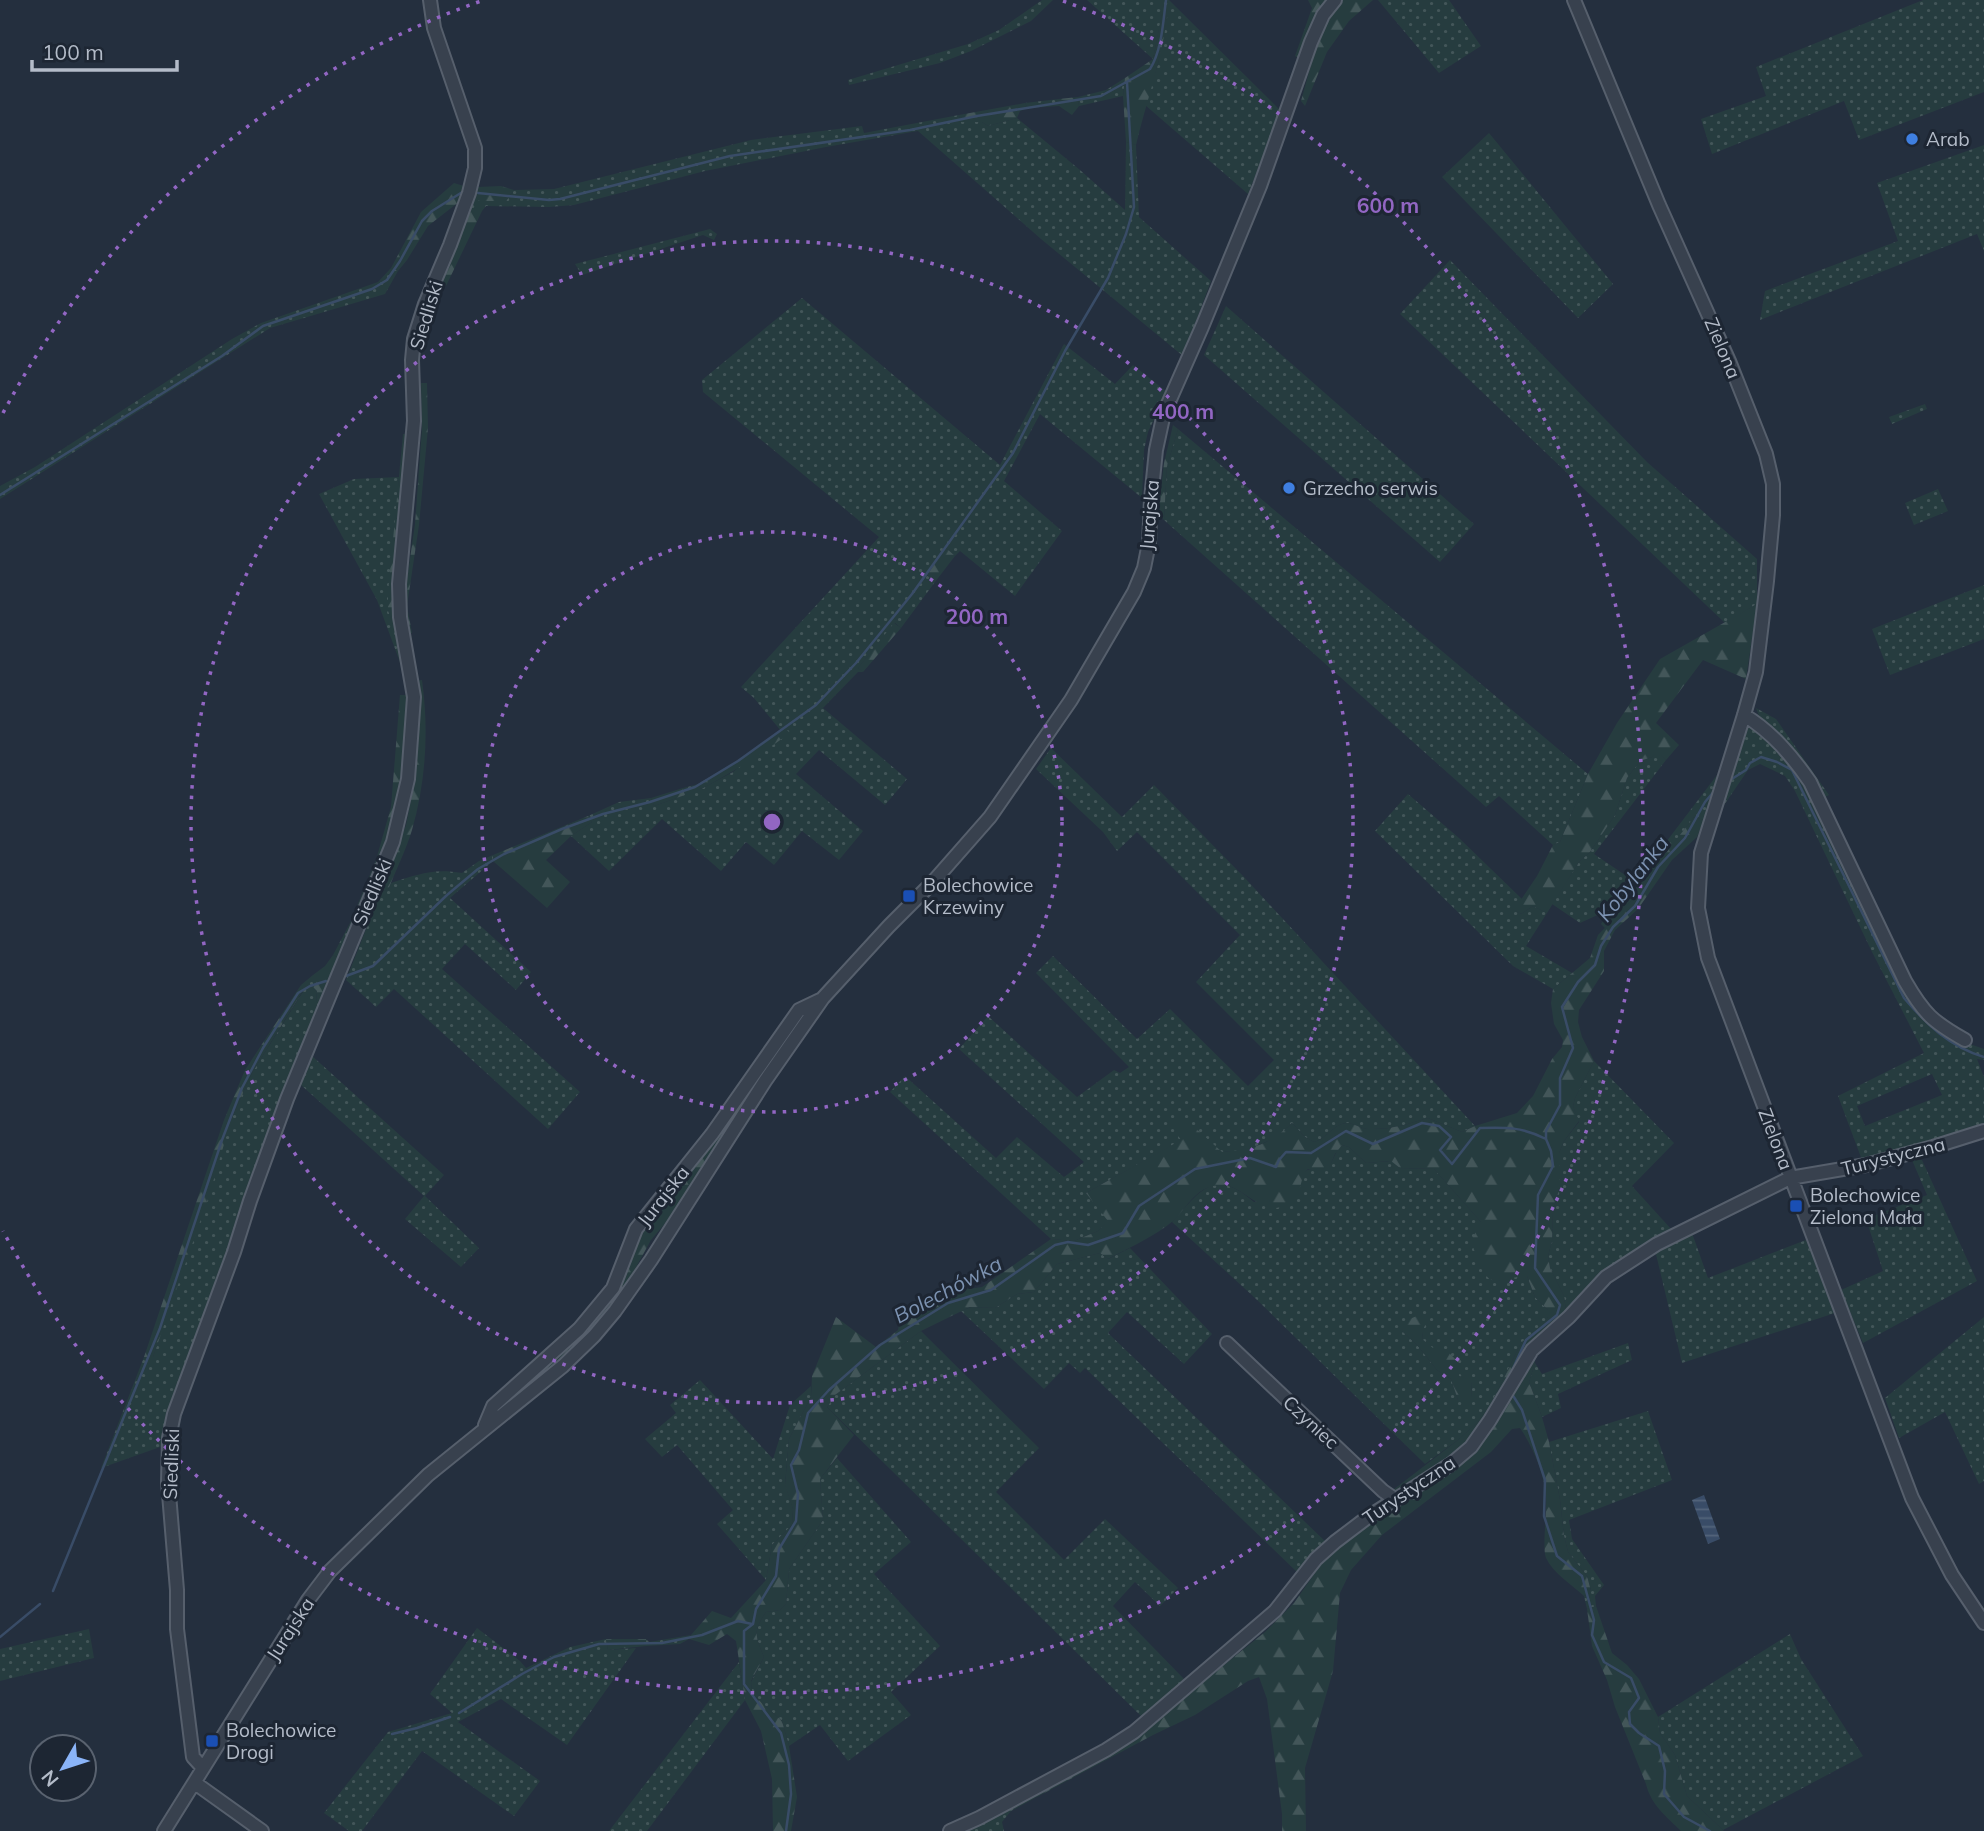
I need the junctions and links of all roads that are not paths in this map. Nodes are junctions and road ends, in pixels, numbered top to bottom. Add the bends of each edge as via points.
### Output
1 (430, 0) edge
2 (1335, 0) edge
3 (1574, 0) edge
4 (1744, 715) junction
5 (823, 998) junction
6 (1965, 1040) dead end
7 (1984, 1131) edge
8 (1790, 1178) junction
9 (1227, 1343) dead end
10 (484, 1429) junction
11 (1396, 1500) junction
12 (1984, 1623) edge
13 (203, 1768) junction
14 (195, 1783) junction
15 (164, 1831) edge
16 (262, 1831) edge
17 (950, 1831) edge

1 - 13 street, Siedliski via 434,28 475,148 475,168 414,339 414,421 399,584 414,697 408,779 393,842 287,1099 169,1438 177,1629 193,1757
2 - 5 street, Jurajska via 1311,42 1254,199 1164,413 1156,450 1149,543 1134,592 1071,700 1004,799 932,884
3 - 4 street, Zielona via 1724,350 1771,475 1773,515 1767,581 1756,672
4 - 6 street via 1770,733 1810,782 1916,1000 1940,1026
4 - 8 street, Zielona via 1701,853 1698,908 1706,951
5 - 10 street, Jurajska via 615,1311 563,1366
5 - 10 street, Jurajska via 799,1010 712,1134 636,1229 613,1288 579,1329 493,1406
7 - 8 street, Turystyczna via 1866,1165
8 - 11 street, Turystyczna via 1657,1244 1606,1276 1532,1350 1471,1447
8 - 12 street, Zielona via 1912,1498 1952,1575
9 - 11 street, Czyniec
10 - 13 street, Jurajska via 428,1475 330,1571
11 - 17 street, Turystyczna via 1335,1542 1275,1611 1134,1732
13 - 14 street, Jurajska
14 - 15 street, Jurajska
14 - 16 street

